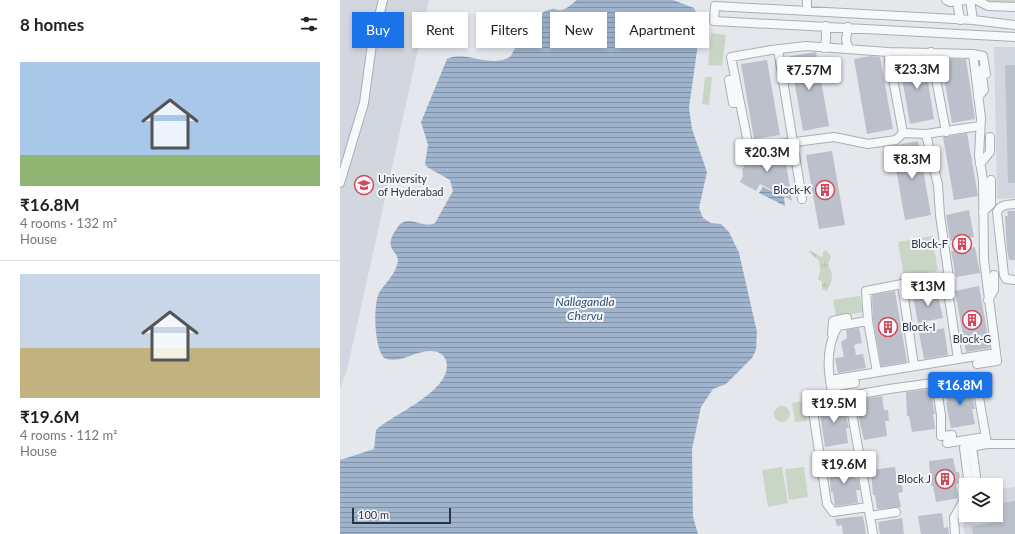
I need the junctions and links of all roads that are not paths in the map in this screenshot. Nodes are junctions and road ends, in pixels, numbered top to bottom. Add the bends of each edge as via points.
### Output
1 (383, 0) edge
2 (807, 0) edge
3 (946, 0) edge
4 (967, 0) edge
5 (970, 0) edge
6 (976, 0) edge
7 (957, 1) junction
8 (1015, 7) edge
9 (807, 11) junction
10 (923, 18) junction
11 (960, 20) junction
12 (973, 20) junction
13 (1015, 25) edge
14 (826, 26) junction
15 (848, 27) junction
16 (922, 30) junction
17 (1015, 37) edge
18 (824, 48) junction
19 (778, 49) junction
20 (849, 49) junction
21 (888, 52) junction
22 (931, 52) junction
23 (973, 54) junction
24 (729, 80) dead end
25 (978, 97) junction
26 (740, 102) junction
27 (980, 126) junction
28 (946, 132) junction
29 (903, 133) junction
30 (926, 134) junction
31 (990, 137) dead end
32 (794, 143) junction
33 (980, 164) junction
34 (991, 180) dead end
35 (340, 184) edge
36 (802, 198) dead end
37 (1015, 204) edge
38 (983, 212) junction
39 (994, 275) dead end
40 (948, 278) junction
41 (1015, 280) edge
42 (902, 284) junction
43 (988, 300) junction
44 (847, 318) dead end
45 (868, 321) junction
46 (832, 337) junction
47 (996, 353) junction
48 (958, 359) junction
49 (977, 364) dead end
50 (914, 366) junction
51 (877, 372) junction
52 (830, 380) junction
53 (855, 383) dead end
54 (936, 383) junction
55 (849, 396) junction
56 (952, 435) dead end
57 (986, 441) junction
58 (947, 443) dead end
59 (1015, 444) edge
60 (972, 447) junction
61 (976, 476) dead end
62 (968, 478) edge
63 (868, 507) junction
64 (959, 509) edge
65 (896, 512) dead end
66 (870, 516) junction
67 (873, 534) edge
68 (955, 534) edge

1 - 35 street via 372,44 364,103
2 - 9 street
3 - 7 street
4 - 7 street
5 - 12 street
6 - 8 street via 988,6
7 - 11 street
9 - 10 street
9 - 14 street via 715,6 714,20
10 - 11 street
10 - 16 street
11 - 12 street
12 - 13 street
14 - 15 street
14 - 18 street
15 - 16 street
15 - 20 street via 846,40
16 - 17 street
18 - 19 street via 806,46
18 - 20 street
19 - 26 street via 731,57
19 - 32 street
20 - 21 street
21 - 22 street
21 - 29 street
22 - 23 street
22 - 28 street
23 - 25 street
23 - 25 street via 982,56 984,72 984,90
24 - 26 street via 733,103
25 - 27 street
26 - 32 street via 748,148
27 - 28 street
27 - 33 street
28 - 30 street
29 - 30 street
29 - 32 street via 896,140 868,144 834,137
30 - 40 street via 938,185
31 - 33 street via 990,152
32 - 36 street
33 - 38 street
34 - 38 street via 991,204
37 - 41 street via 1004,205 997,212 1004,275 1006,279
38 - 43 street
39 - 43 street via 994,290
40 - 42 street
40 - 48 street
42 - 45 street via 866,291
42 - 50 street
43 - 47 street
44 - 46 street via 833,321
45 - 46 street via 838,326
45 - 51 street
46 - 52 street via 827,364
47 - 48 street
47 - 49 street via 997,361
48 - 50 street
50 - 51 street
51 - 52 street
52 - 53 street via 831,387
54 - 55 street
54 - 56 street via 941,414 941,436
54 - 57 street via 969,378 976,380
55 - 63 street
55 - 63 street via 822,399 813,402 812,405 827,504 833,512
57 - 58 street
57 - 59 street
57 - 60 street
60 - 61 street
60 - 62 street via 964,448
63 - 66 street
64 - 68 street via 954,518
65 - 66 street
66 - 67 street

